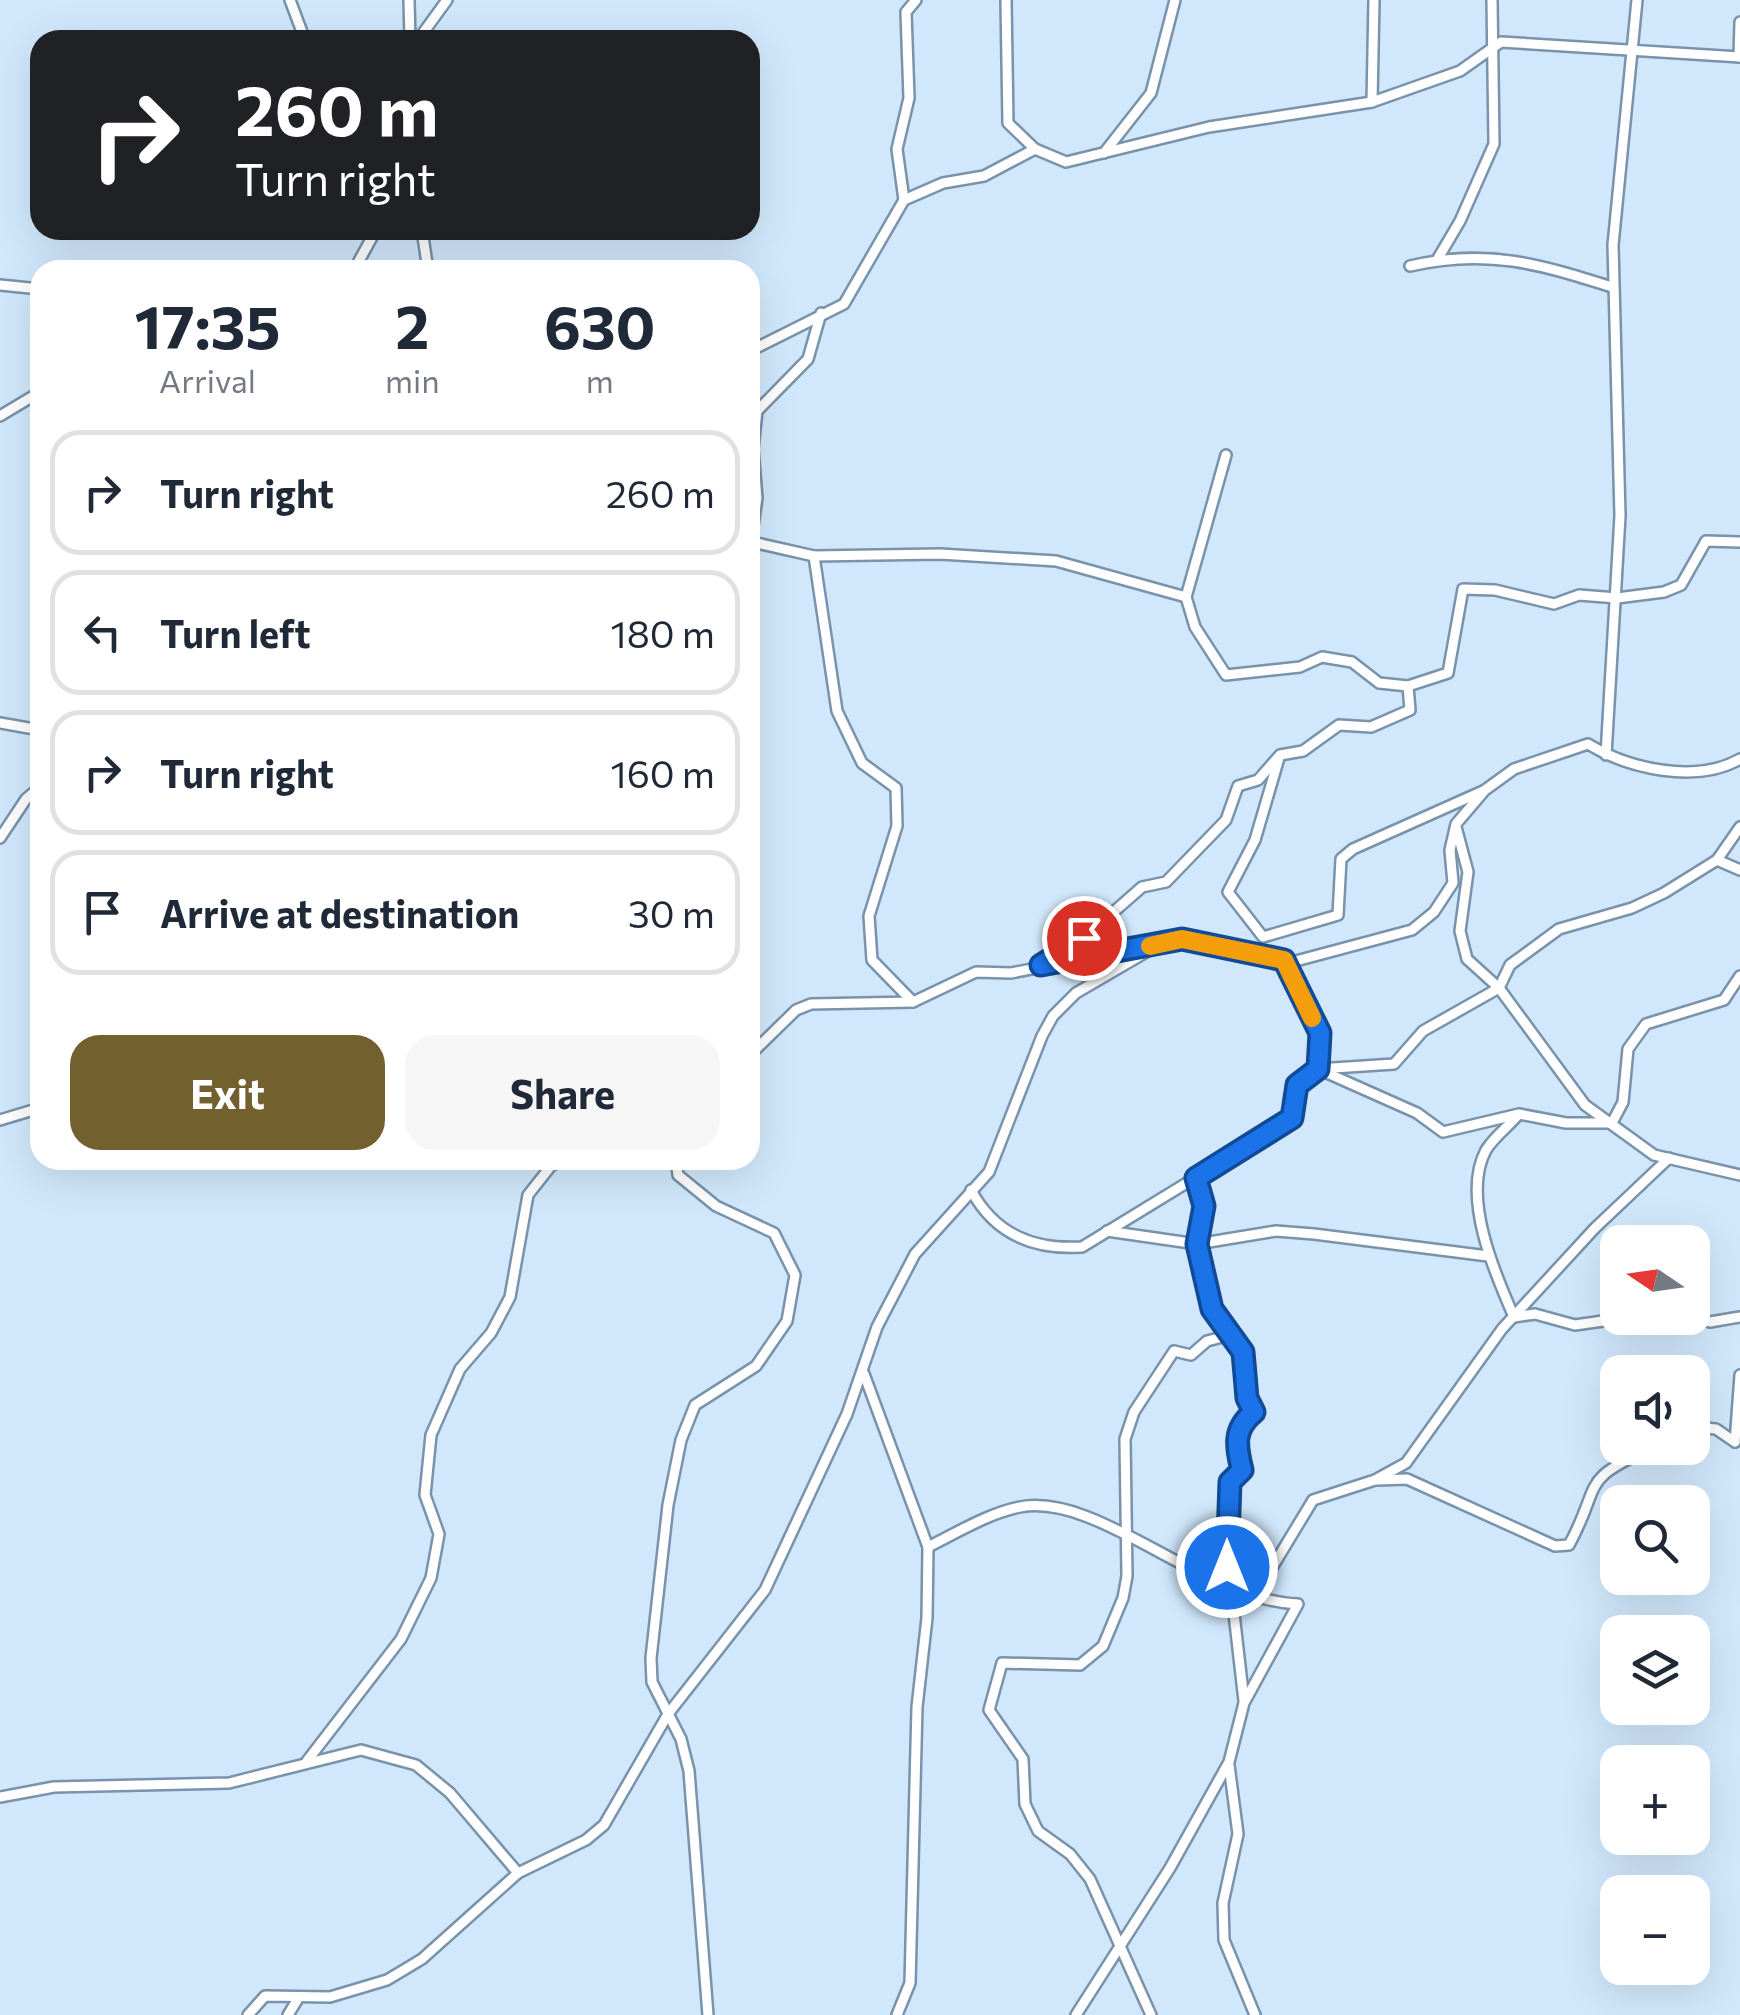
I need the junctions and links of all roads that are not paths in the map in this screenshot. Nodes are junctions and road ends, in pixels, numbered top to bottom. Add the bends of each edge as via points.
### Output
1 (290, 0) edge
2 (409, 0) edge
3 (447, 0) edge
4 (916, 0) edge
5 (1006, 0) edge
6 (1176, 0) edge
7 (1374, 0) edge
8 (1492, 0) edge
9 (1638, 0) edge
10 (1740, 22) edge
11 (301, 30) edge
12 (413, 30) edge
13 (422, 30) edge
14 (1490, 46) junction
15 (1636, 48) junction
16 (1739, 57) edge
17 (1372, 102) junction
18 (1035, 149) junction
19 (1104, 153) junction
20 (904, 200) junction
21 (1437, 260) junction
22 (1410, 266) dead end
23 (0, 285) edge
24 (1612, 287) junction
25 (30, 288) edge
26 (821, 314) junction
27 (760, 347) edge
28 (30, 398) edge
29 (760, 408) edge
30 (0, 416) edge
31 (1226, 455) dead end
32 (1740, 542) edge
33 (760, 546) edge
34 (814, 556) junction
35 (1186, 597) junction
36 (1618, 598) junction
37 (1408, 686) junction
38 (0, 723) edge
39 (30, 728) edge
40 (1280, 755) junction
41 (1606, 755) junction
42 (1740, 759) edge
43 (1485, 790) junction
44 (30, 796) edge
45 (1456, 824) junction
46 (1740, 828) edge
47 (0, 838) edge
48 (1717, 860) junction
49 (1740, 870) edge
50 (1160, 944) junction
51 (1284, 960) junction
52 (1041, 965) junction
53 (1740, 976) edge
54 (1499, 988) junction
55 (912, 1002) junction
56 (760, 1045) edge
57 (1318, 1069) junction
58 (30, 1111) edge
59 (1519, 1114) junction
60 (0, 1120) edge
61 (1612, 1123) junction
62 (1669, 1158) junction
63 (548, 1170) edge
64 (677, 1170) edge
65 (1740, 1175) edge
66 (1196, 1178) junction
67 (971, 1190) junction
68 (1106, 1231) junction
69 (1197, 1244) junction
70 (1488, 1256) junction
71 (1514, 1317) junction
72 (1740, 1317) edge
73 (1600, 1321) edge
74 (1710, 1322) edge
75 (1230, 1335) junction
76 (864, 1374) junction
77 (1740, 1375) edge
78 (1710, 1428) edge
79 (1738, 1443) edge
80 (1621, 1465) edge
81 (1374, 1480) junction
82 (1127, 1538) junction
83 (928, 1547) junction
84 (1229, 1590) junction
85 (1254, 1599) junction
86 (1244, 1704) junction
87 (668, 1714) junction
88 (306, 1761) junction
89 (1229, 1762) junction
90 (0, 1797) edge
91 (518, 1873) junction
92 (1120, 1946) junction
93 (299, 1997) junction
94 (248, 2015) edge
95 (288, 2015) edge
96 (708, 2015) edge
97 (897, 2015) edge
98 (1076, 2015) edge
99 (1150, 2015) edge
100 (1255, 2015) edge

1 - 11 street
2 - 12 street
3 - 13 street
4 - 20 street via 906,12 909,98 897,149
5 - 18 street via 1008,122
6 - 19 street via 1151,92
7 - 17 street
8 - 14 street
9 - 15 street
10 - 16 street
14 - 15 street via 1516,40
14 - 17 street via 1460,71
14 - 21 street via 1494,144
15 - 16 street
15 - 24 street via 1622,127
17 - 19 street via 1209,127
18 - 19 street via 1066,162
18 - 20 street via 984,176 943,182
20 - 26 street via 844,304
21 - 22 street
21 - 24 street via 1512,258
23 - 25 street
24 - 36 street
26 - 27 street
26 - 29 street via 808,360
28 - 30 street
31 - 35 street
32 - 36 street via 1706,541 1682,585
33 - 34 street
34 - 35 street via 1056,561
34 - 55 street via 836,710 862,763 896,788 897,826 868,916 872,960
35 - 37 street via 1226,675 1300,667 1322,657 1352,662 1380,683
36 - 37 street via 1579,595 1554,604 1496,590 1463,590 1448,673
36 - 41 street
37 - 40 street via 1410,710 1371,727 1339,726 1303,752
38 - 39 street
40 - 43 street via 1254,840 1228,892 1264,937 1338,916 1341,859 1352,849
40 - 52 street via 1258,780 1238,786 1226,820 1166,882 1142,887
41 - 42 street via 1696,774
41 - 43 street via 1588,744 1551,754
43 - 45 street
44 - 47 street
45 - 51 street via 1453,883 1412,930
45 - 54 street via 1468,872 1462,946
46 - 48 street
48 - 49 street
48 - 54 street via 1632,908 1559,929 1510,964
50 - 51 street via 1182,939
50 - 52 street
50 - 67 street via 1076,993 1053,1016 1001,1150
51 - 57 street via 1320,1033
52 - 55 street via 976,972
53 - 61 street via 1724,1000 1646,1024 1628,1049 1623,1102
54 - 57 street via 1424,1031 1394,1064
54 - 61 street via 1584,1105
55 - 56 street via 811,1004
57 - 59 street via 1443,1132
57 - 66 street via 1297,1085 1292,1118
58 - 60 street
59 - 61 street
59 - 70 street via 1487,1149 1478,1177
61 - 62 street via 1654,1155
62 - 65 street
62 - 71 street
63 - 88 street via 528,1195 510,1297 460,1369 431,1435 425,1495 440,1534 432,1578 400,1639
64 - 87 street via 716,1206 774,1233 795,1276 788,1320 767,1351 756,1366 695,1405 681,1440 651,1658 652,1682
66 - 68 street
66 - 69 street via 1204,1206
67 - 68 street via 994,1220 1047,1249 1082,1247
67 - 76 street via 915,1254 878,1327
68 - 69 street
69 - 70 street via 1276,1232
69 - 75 street via 1212,1309
70 - 71 street
71 - 73 street
71 - 81 street via 1406,1463
72 - 74 street
75 - 82 street via 1207,1341 1191,1356 1174,1351 1134,1412 1125,1439
75 - 84 street via 1243,1352 1254,1412 1235,1442 1242,1470 1230,1482
76 - 83 street
76 - 87 street via 765,1590
77 - 79 street
78 - 79 street
80 - 81 street via 1596,1479 1570,1545 1555,1546 1406,1479
81 - 85 street via 1313,1500
82 - 83 street via 1084,1514 1019,1507
82 - 84 street
82 - 92 street via 1124,1598 1103,1646 1080,1665 1002,1663 990,1710 1023,1760 1025,1804 1038,1831 1070,1854 1090,1880
83 - 97 street via 916,1707 910,1983
84 - 85 street
84 - 86 street
85 - 86 street via 1298,1604
86 - 89 street
87 - 91 street via 604,1824
87 - 96 street via 689,1772
88 - 90 street via 229,1782 54,1786
88 - 91 street via 361,1750 416,1765 450,1793
89 - 92 street
89 - 100 street via 1238,1834 1223,1903 1224,1940
91 - 93 street via 422,1960 386,1980 330,1997
92 - 98 street
92 - 99 street
93 - 94 street via 264,1996
93 - 95 street

